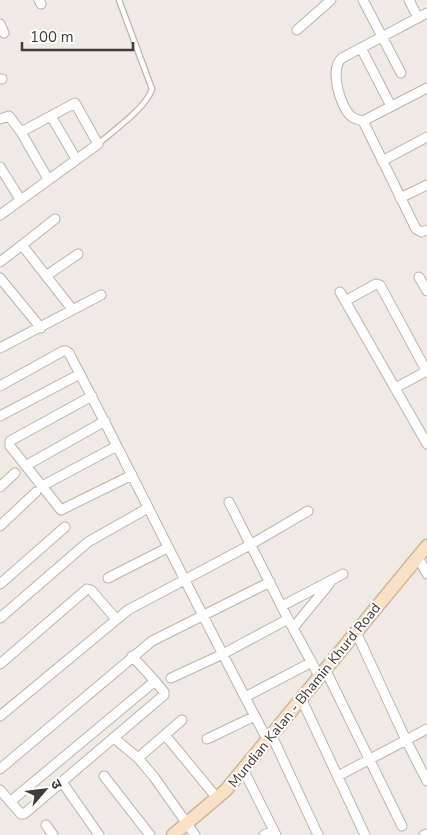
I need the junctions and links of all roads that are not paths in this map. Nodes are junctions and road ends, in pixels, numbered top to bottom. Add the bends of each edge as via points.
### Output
1 (119, 0) edge
2 (331, 0) edge
3 (363, 0) edge
4 (409, 0) edge
5 (427, 13) edge
6 (418, 18) junction
7 (297, 30) dead end
8 (383, 37) junction
9 (361, 48) junction
10 (401, 73) dead end
11 (427, 88) edge
12 (391, 106) junction
13 (51, 116) junction
14 (0, 119) edge
15 (362, 121) junction
16 (21, 132) junction
17 (427, 137) edge
18 (98, 144) junction
19 (76, 158) junction
20 (382, 160) junction
21 (0, 167) edge
22 (48, 179) junction
23 (427, 185) edge
24 (400, 198) junction
25 (20, 199) junction
26 (0, 215) edge
27 (55, 219) dead end
28 (427, 230) edge
29 (22, 245) junction
30 (78, 254) dead end
31 (0, 262) edge
32 (46, 276) junction
33 (420, 277) dead end
34 (0, 278) edge
35 (427, 291) edge
36 (340, 292) dead end
37 (101, 295) dead end
38 (345, 301) junction
39 (72, 309) junction
40 (41, 328) junction
41 (2, 344) edge
42 (427, 372) edge
43 (80, 374) junction
44 (0, 386) edge
45 (395, 388) junction
46 (92, 396) junction
47 (0, 416) edge
48 (105, 421) junction
49 (427, 444) edge
50 (117, 446) junction
51 (27, 465) junction
52 (15, 473) dead end
53 (132, 475) junction
54 (0, 487) edge
55 (39, 489) junction
56 (229, 502) dead end
57 (148, 508) junction
58 (308, 511) dead end
59 (0, 526) edge
60 (66, 527) dead end
61 (250, 545) junction
62 (427, 546) edge
63 (167, 548) junction
64 (418, 557) junction
65 (343, 574) dead end
66 (427, 574) edge
67 (108, 578) dead end
68 (334, 579) junction
69 (184, 580) junction
70 (270, 582) junction
71 (0, 584) edge
72 (282, 606) junction
73 (202, 615) junction
74 (0, 618) edge
75 (116, 619) junction
76 (288, 619) junction
77 (293, 628) junction
78 (356, 632) junction
79 (222, 654) junction
80 (132, 656) junction
81 (312, 662) junction
82 (0, 664) edge
83 (322, 672) junction
84 (171, 678) dead end
85 (155, 681) junction
86 (245, 697) junction
87 (301, 698) junction
88 (0, 716) edge
89 (255, 716) junction
90 (182, 720) dead end
91 (427, 729) edge
92 (165, 735) junction
93 (269, 736) junction
94 (114, 738) junction
95 (207, 739) dead end
96 (406, 740) junction
97 (138, 758) junction
98 (370, 759) junction
99 (0, 769) edge
100 (243, 769) junction
101 (426, 775) edge
102 (104, 776) dead end
103 (338, 776) junction
104 (62, 782) junction
105 (0, 790) edge
106 (217, 798) junction
107 (11, 801) junction
108 (188, 824) junction
109 (46, 825) dead end
110 (402, 826) dead end
111 (275, 833) edge
112 (361, 834) edge
113 (53, 835) edge
114 (99, 835) edge
115 (150, 835) edge
116 (174, 835) edge
117 (195, 835) edge
118 (264, 835) edge
119 (318, 835) edge

1 - 18 lane via 152,89 141,106
2 - 7 street
3 - 8 street
4 - 6 street
5 - 6 street
6 - 8 street
8 - 9 street
8 - 10 street
9 - 12 street
9 - 15 street via 339,60 336,76 348,113
11 - 12 street
12 - 15 street
13 - 16 street
13 - 18 street via 75,103
13 - 19 street
14 - 16 street via 9,116
15 - 20 street
16 - 22 street
17 - 20 street
18 - 19 street
19 - 22 street
20 - 24 street
21 - 25 street
22 - 25 street
23 - 24 street
24 - 28 street via 416,229
25 - 26 street
27 - 29 street
29 - 31 street
29 - 32 street
30 - 32 street
32 - 39 street
33 - 35 street
34 - 40 street
36 - 38 street
37 - 39 street
38 - 42 street via 379,284
38 - 45 street
39 - 40 street
40 - 41 street
42 - 45 street
43 - 44 street via 64,350
43 - 46 street
43 - 47 street
45 - 49 street
46 - 48 street
46 - 51 street via 10,441 10,446
48 - 50 street
48 - 51 street
50 - 53 street
50 - 55 street
51 - 55 street
52 - 54 street
53 - 55 street via 64,510 60,510
53 - 57 street
55 - 59 street
56 - 61 street
57 - 63 street
57 - 74 street via 88,542
58 - 61 street
60 - 71 street
61 - 69 street
61 - 70 street
62 - 64 street, Mundian Kalan - Bhamin Khurd Road
63 - 67 street
63 - 69 street
64 - 66 street
64 - 78 street, Mundian Kalan - Bhamin Khurd Road
65 - 68 street
68 - 72 street
68 - 77 street
69 - 73 street
69 - 75 street
70 - 72 street
70 - 73 street
72 - 76 street
73 - 79 street
73 - 80 street via 152,641
75 - 82 street via 87,589
75 - 88 street
76 - 77 street
76 - 79 street
77 - 81 street
78 - 83 street, Mundian Kalan - Bhamin Khurd Road
78 - 96 street
79 - 84 street
79 - 86 street
80 - 85 street
80 - 99 street
81 - 83 street
81 - 86 street
83 - 87 street, Mundian Kalan - Bhamin Khurd Road
83 - 98 street
85 - 94 street via 164,695
85 - 107 street
86 - 89 street
87 - 93 street, Mundian Kalan - Bhamin Khurd Road
87 - 103 street
89 - 93 street
89 - 95 street
90 - 92 street
91 - 96 street
92 - 97 street
92 - 106 street
93 - 100 street, Mundian Kalan - Bhamin Khurd Road
93 - 119 street
94 - 97 street
94 - 104 street
96 - 98 street
96 - 101 street
97 - 108 street
98 - 103 street
98 - 110 street
100 - 106 street, Mundian Kalan - Bhamin Khurd Road
100 - 111 street
102 - 115 street
103 - 112 street
104 - 107 street via 23,815
104 - 114 street
105 - 107 street
106 - 108 street, Mundian Kalan - Bhamin Khurd Road
108 - 116 street, Mundian Kalan - Bhamin Khurd Road
108 - 117 street
109 - 113 street
111 - 118 street

